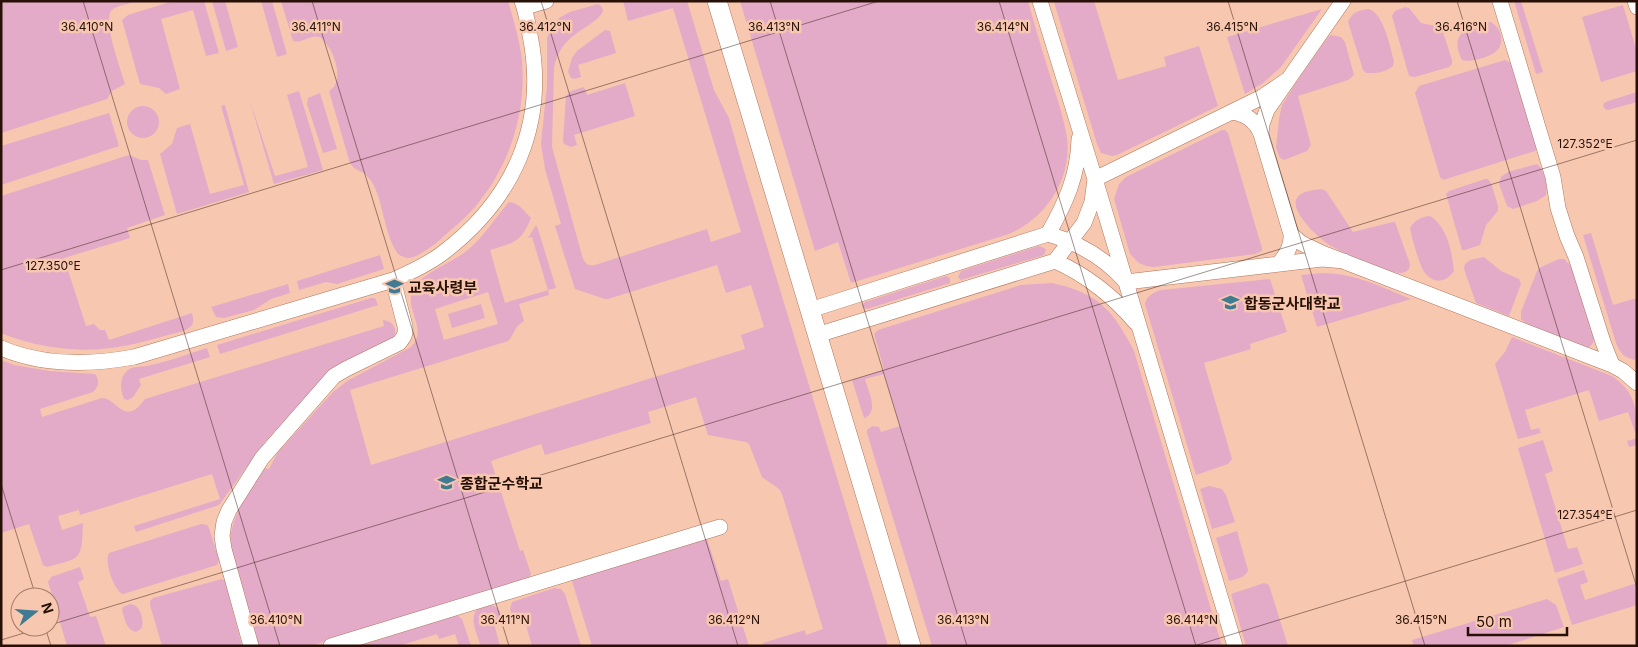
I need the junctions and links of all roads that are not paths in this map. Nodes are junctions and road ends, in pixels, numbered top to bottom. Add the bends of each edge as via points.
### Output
1 (546, 1) edge
2 (717, 1) edge
3 (1040, 1) edge
4 (1343, 1) edge
5 (1500, 1) edge
6 (1635, 1) edge
7 (524, 4) edge
8 (1637, 8) edge
9 (1287, 80) junction
10 (1232, 112) junction
11 (1078, 125) junction
12 (1261, 134) junction
13 (1095, 179) junction
14 (1048, 234) junction
15 (1291, 234) junction
16 (1070, 242) junction
17 (1055, 261) junction
18 (1344, 261) junction
19 (1278, 264) junction
20 (393, 280) junction
21 (1126, 282) junction
22 (810, 310) junction
23 (1139, 327) junction
24 (817, 335) junction
25 (1601, 336) junction
26 (1, 348) edge
27 (1590, 356) junction
28 (1624, 368) edge
29 (1637, 383) edge
30 (720, 527) dead end
31 (251, 646) edge
32 (331, 646) edge
33 (911, 646) edge
34 (1235, 646) edge

1 - 7 street
2 - 22 street
3 - 11 street
4 - 9 street
5 - 25 street via 1553,177 1558,208
6 - 8 street
7 - 20 street via 534,51 535,85 528,134 512,175 490,209 461,238 439,256
9 - 10 street via 1272,92
9 - 12 street via 1263,118
10 - 12 street via 1246,115
10 - 13 street
11 - 13 street
11 - 14 street via 1073,181
12 - 15 street
13 - 16 street via 1088,214
13 - 21 street
14 - 16 street
14 - 22 street
15 - 18 street via 1310,248
15 - 19 street via 1287,252
16 - 17 street
16 - 21 street via 1107,263
17 - 23 street via 1077,272 1110,297
17 - 24 street
18 - 19 street via 1322,259
18 - 27 street
19 - 21 street
20 - 26 street via 134,357 106,362 61,362
20 - 31 street via 405,326 403,338 329,381 262,458 224,522 224,549
21 - 23 street
22 - 24 street
23 - 34 street
24 - 33 street
25 - 27 street via 1601,351
25 - 28 street
27 - 28 street
28 - 29 street
30 - 32 street

